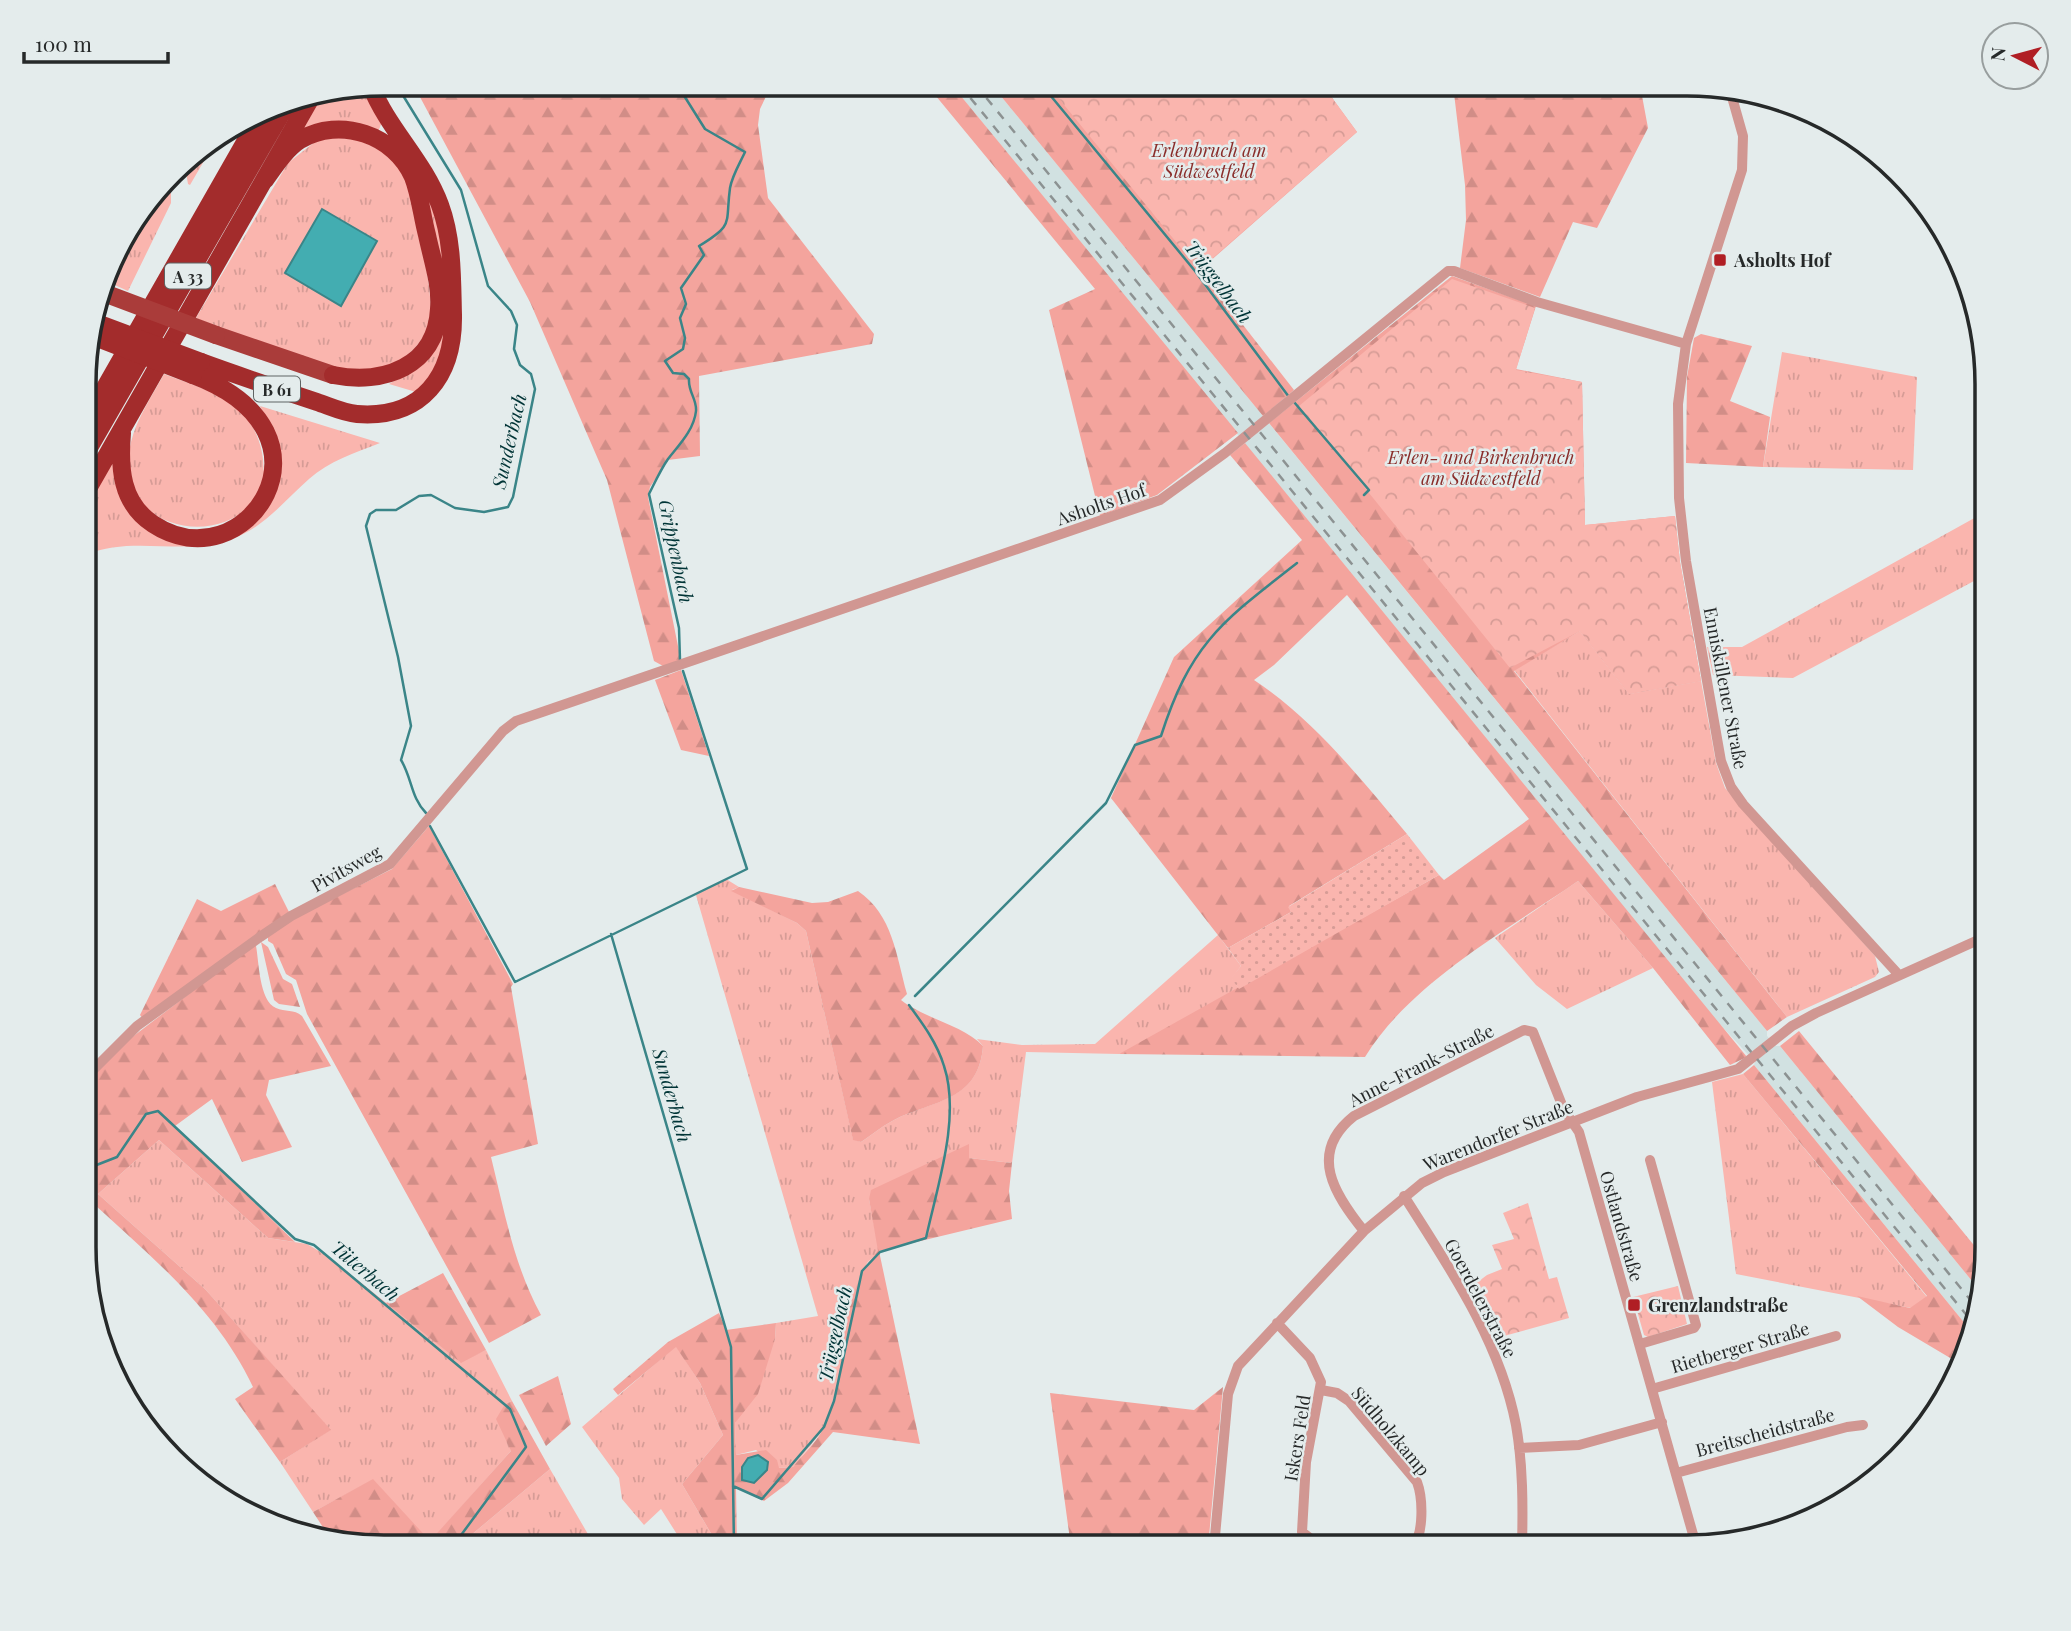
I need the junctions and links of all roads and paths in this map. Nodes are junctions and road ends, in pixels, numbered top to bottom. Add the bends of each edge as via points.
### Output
1 (375, 96) edge
2 (1733, 100) edge
3 (306, 107) edge
4 (280, 116) edge
5 (253, 128) edge
6 (265, 180) junction
7 (111, 295) edge
8 (102, 326) edge
9 (100, 338) edge
10 (1686, 344) junction
11 (197, 368) junction
12 (96, 403) edge
13 (123, 427) junction
14 (96, 436) edge
15 (96, 474) edge
16 (654, 675) joint
17 (1975, 941) edge
18 (1899, 975) junction
19 (96, 1067) edge
20 (1572, 1121) junction
21 (1650, 1160) dead end
22 (1405, 1196) junction
23 (1364, 1231) junction
24 (1278, 1323) junction
25 (1836, 1336) dead end
26 (1640, 1343) junction
27 (1652, 1388) junction
28 (1321, 1390) junction
29 (1662, 1422) junction
30 (1863, 1425) dead end
31 (1519, 1448) junction
32 (1676, 1473) junction
33 (1215, 1535) edge
34 (1308, 1535) edge
35 (1418, 1535) edge
36 (1522, 1535) edge
37 (1693, 1535) edge

1 - 11 highway, B 61 via 428,177 448,234 453,338 442,375 425,395 391,412 354,414
2 - 10 street, Enniskillener Straße via 1743,136 1742,170
3 - 6 highway
4 - 14 highway, A 33
5 - 12 highway, A 33
6 - 7 highway, bridge via 299,140 314,133 346,130 369,134 394,150 413,178 439,298 437,323 417,358 392,374 366,379 333,374
6 - 13 highway
8 - 11 highway, B 61, bridge
9 - 11 highway, bridge
10 - 16 street, Asholts Hof via 1537,302 1448,271 1160,500
10 - 18 street, Enniskillener Straße via 1678,404 1681,514 1725,774 1743,804
11 - 13 highway via 254,410 268,433 274,463 271,481 248,518 206,538 174,535 150,522 127,495 122,478
13 - 15 highway
16 - 19 street, Pivitsweg via 510,725 390,864 290,916 137,1026
17 - 18 street, Warendorfer Straße
18 - 20 street, Warendorfer Straße via 1799,1021 1738,1069 1665,1088
20 - 22 street, Warendorfer Straße via 1444,1172
20 - 23 street, Anne-Frank-Straße via 1533,1032 1527,1029 1354,1116 1340,1129 1333,1145 1330,1172 1337,1197
20 - 26 street, Ostlandstraße
21 - 26 street via 1696,1325
22 - 23 street, Warendorfer Straße
22 - 31 street, Goerdelerstraße via 1493,1350 1512,1407
23 - 24 street, Warendorfer Straße
24 - 28 street, Iskers Feld via 1310,1358
24 - 33 street, Warendorfer Straße via 1246,1355 1231,1380
25 - 27 street, Rietberger Straße
26 - 27 street, Ostlandstraße
27 - 29 street, Ostlandstraße
28 - 34 street, Iskers Feld via 1306,1462 1300,1526
28 - 35 street, Südholzkamp via 1349,1401 1417,1482
29 - 31 street via 1579,1445
29 - 32 street, Ostlandstraße
30 - 32 street, Breitscheidstraße
31 - 36 street, Goerdelerstraße
32 - 37 street, Ostlandstraße

